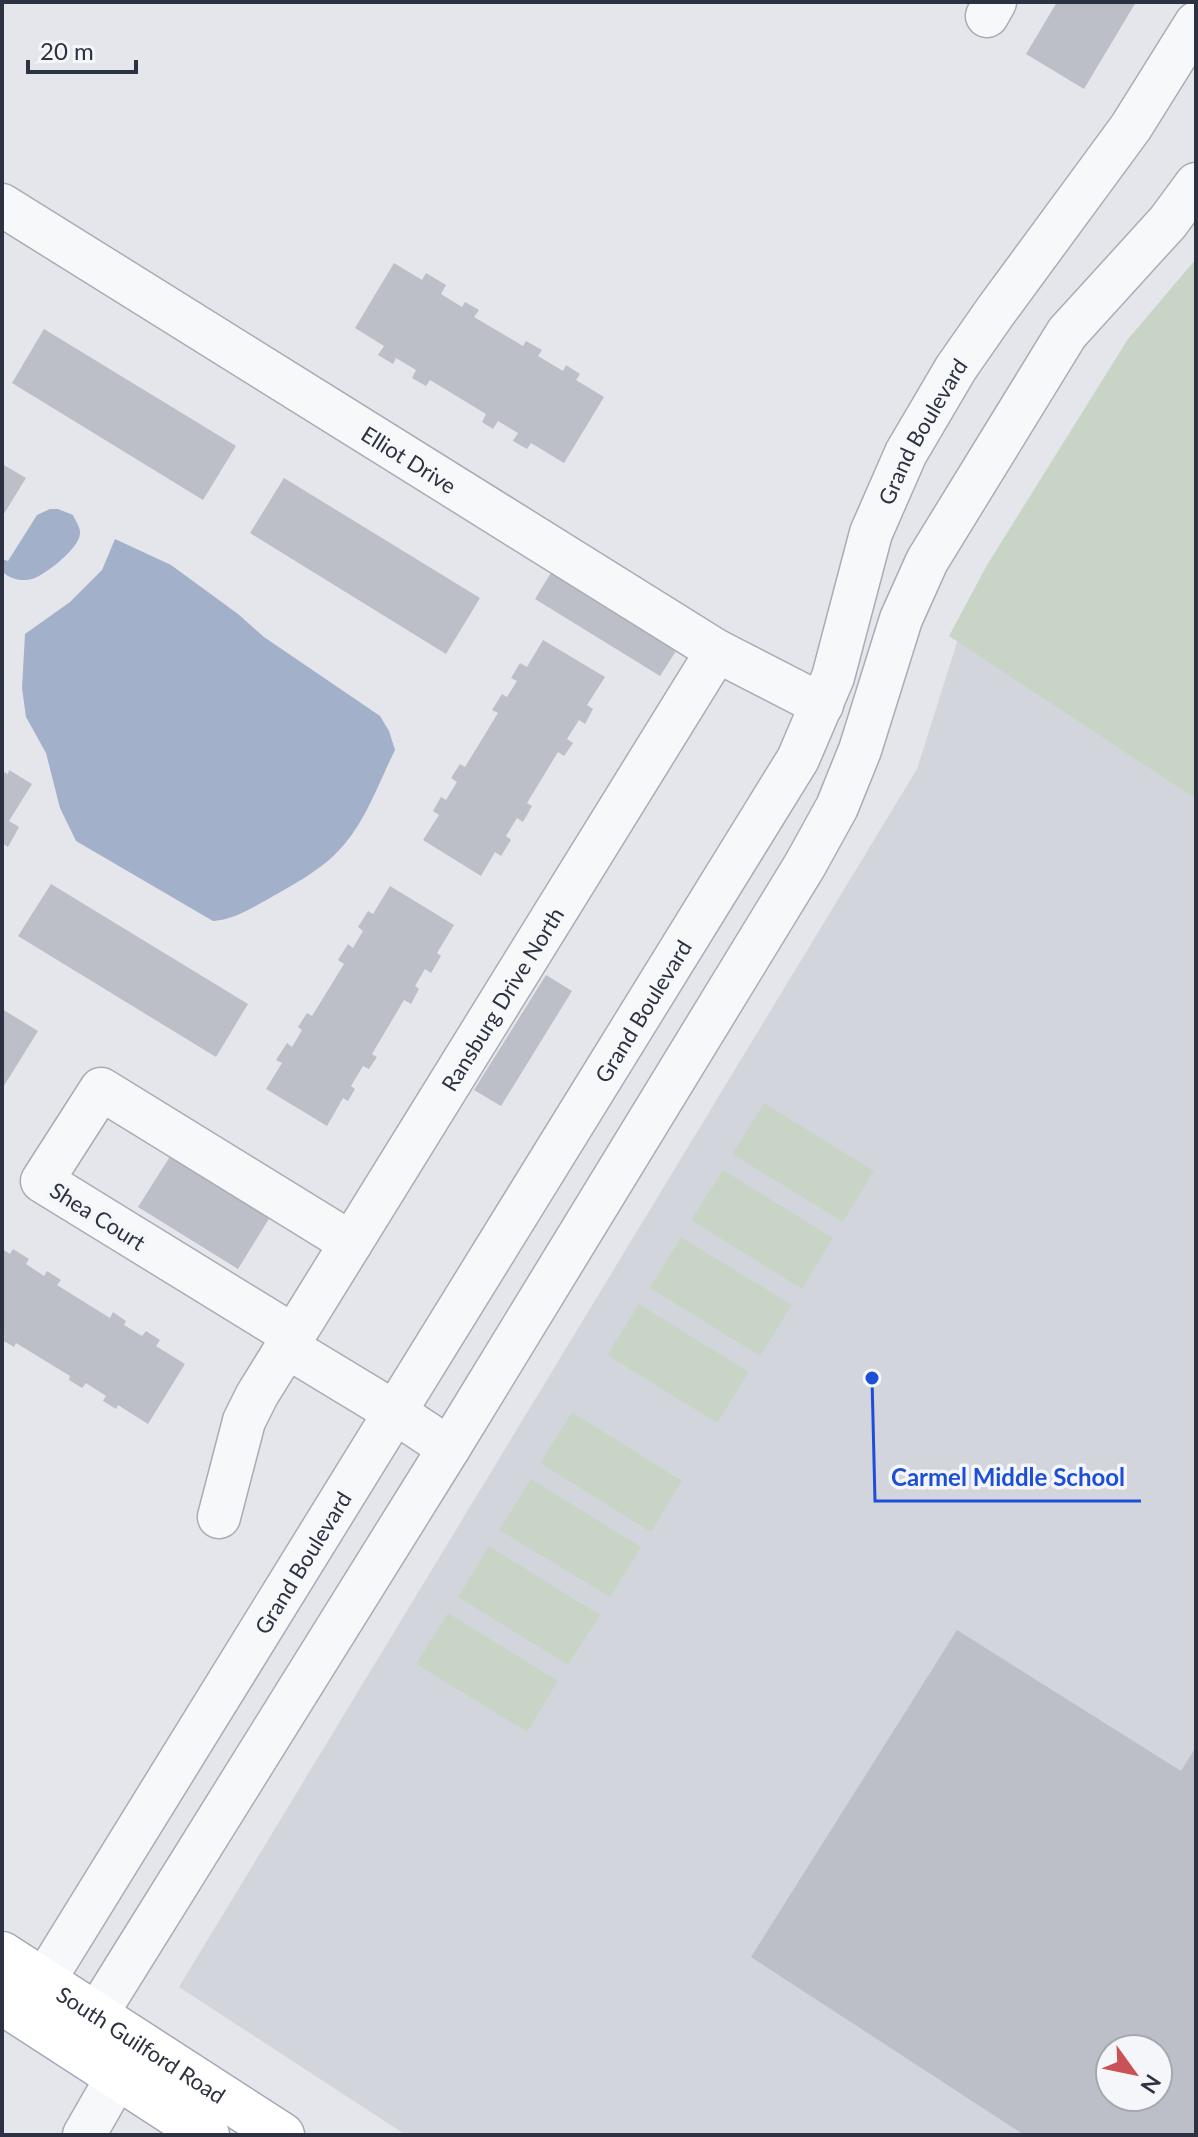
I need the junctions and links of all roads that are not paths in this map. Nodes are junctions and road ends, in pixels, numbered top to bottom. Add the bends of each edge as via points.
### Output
1 (1196, 23) edge
2 (1196, 184) edge
3 (4, 211) edge
4 (717, 651) junction
5 (822, 705) junction
6 (351, 1243) junction
7 (290, 1342) junction
8 (396, 1413) junction
9 (449, 1448) junction
10 (219, 1517) dead end
11 (2, 1954) edge
12 (23, 2000) edge
13 (86, 2032) junction
14 (127, 2059) junction
15 (84, 2135) edge
16 (207, 2135) edge
17 (282, 2135) edge

1 - 5 street, Grand Boulevard via 1131,127 956,368 906,453 871,533
2 - 9 street via 1067,333 940,539 901,619 837,807
3 - 4 street, Elliot Drive
4 - 5 street, Elliot Drive
4 - 6 street, Ransburg Drive North
5 - 8 street, Grand Boulevard via 774,799
6 - 7 street, Ransburg Drive North
6 - 7 street, Shea Court via 101,1089 42,1181
7 - 8 street
7 - 10 street, Ransburg Drive North via 244,1421
8 - 9 street
8 - 12 street, Grand Boulevard
9 - 13 street
11 - 12 main road, South Guilford Road
12 - 13 main road, South Guilford Road
13 - 14 main road, South Guilford Road
14 - 15 street
14 - 16 main road, South Guilford Road
14 - 17 main road, South Guilford Road

